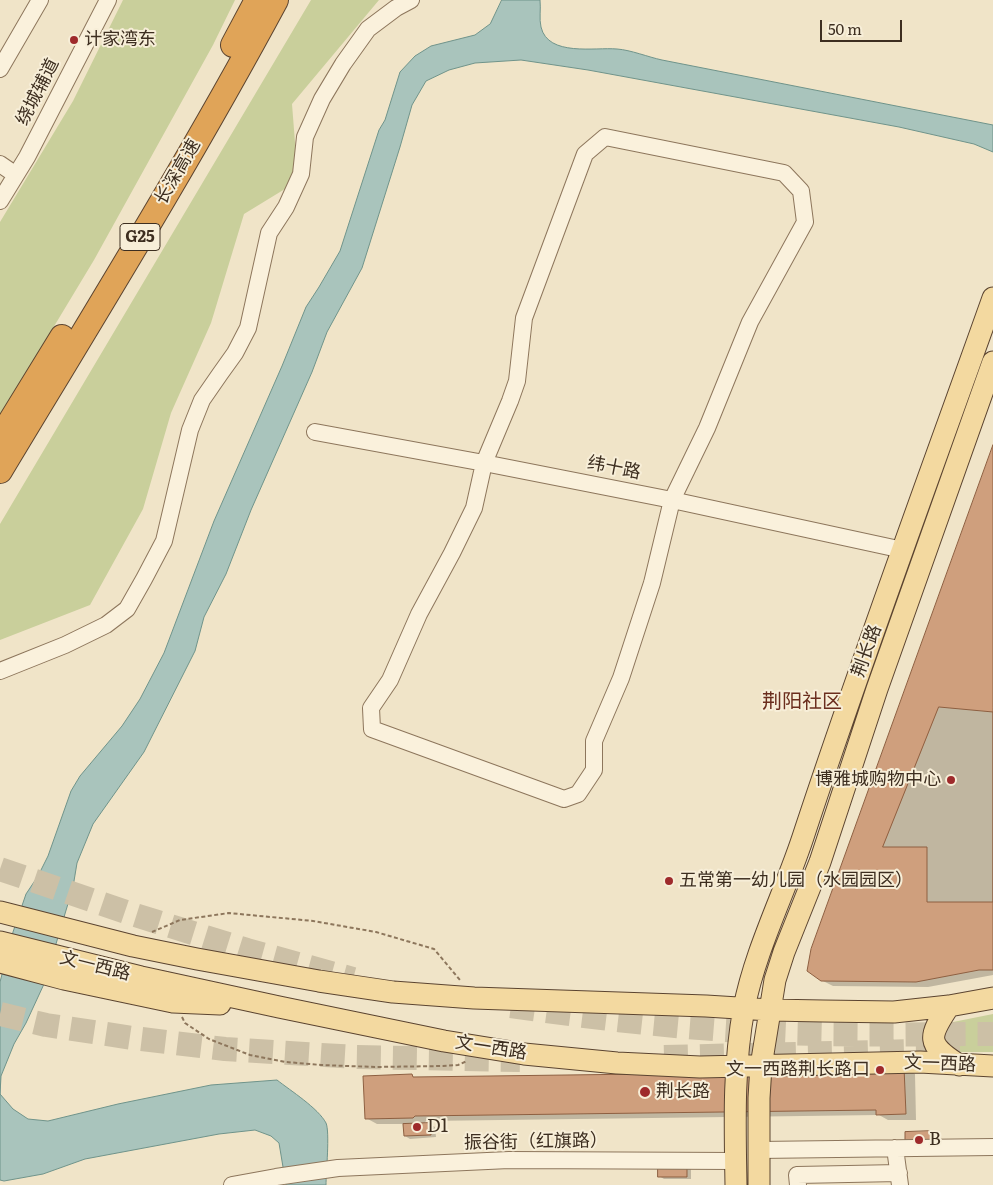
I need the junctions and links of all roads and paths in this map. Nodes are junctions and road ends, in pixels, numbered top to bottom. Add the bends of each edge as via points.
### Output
1 (40, 0) edge
2 (108, 0) edge
3 (257, 0) edge
4 (276, 0) edge
5 (411, 0) edge
6 (0, 69) edge
7 (0, 164) edge
8 (16, 175) junction
9 (0, 201) edge
10 (993, 298) edge
11 (993, 362) edge
12 (315, 432) dead end
13 (0, 438) edge
14 (484, 462) junction
15 (0, 472) edge
16 (672, 500) junction
17 (903, 550) junction
18 (0, 671) edge
19 (0, 900) edge
20 (0, 912) edge
21 (75, 931) junction
22 (0, 942) edge
23 (133, 946) junction
24 (0, 962) edge
25 (67, 969) junction
26 (474, 998) junction
27 (993, 998) edge
28 (173, 1002) junction
29 (949, 1006) junction
30 (279, 1007) junction
31 (744, 1008) junction
32 (770, 1010) junction
33 (474, 1059) dead end
34 (959, 1064) junction
35 (762, 1066) junction
36 (993, 1066) edge
37 (736, 1067) junction
38 (993, 1147) edge
39 (895, 1148) junction
40 (759, 1150) junction
41 (735, 1161) junction
42 (899, 1179) edge
43 (232, 1185) edge
44 (736, 1185) edge
45 (759, 1185) edge
46 (798, 1185) edge

1 - 6 street
2 - 8 street, 绕城辅道
3 - 13 highway, 长深高速 / G25 via 119,244
4 - 15 highway, 长深高速 / G25 via 239,69
5 - 18 street via 368,29 322,99 305,137 301,174 286,207 269,233 248,328 235,353 202,400 190,430 164,541 127,609 106,625
7 - 8 street
8 - 9 street, 绕城辅道
10 - 17 main road, 荆长路
11 - 32 main road, 荆长路 via 877,689 820,862 784,952
12 - 14 street, 纬十路
14 - 16 street, 纬十路
14 - 16 street via 474,508 419,614 390,680 372,708 372,729 564,799 578,794 594,770 594,741 621,678 652,582
14 - 16 street via 517,381 524,318 584,154 605,138 784,173 801,191 805,222 750,322 707,428
16 - 17 street, 纬十路
17 - 31 main road, 荆长路 via 797,858 761,948
19 - 21 main road
20 - 21 main road, 文一西路
21 - 23 main road, 文一西路
22 - 25 main road, 文一西路
23 - 26 main road, 文一西路 via 319,981 393,992
23 - 26 path via 151,933 190,918 230,913 313,922 376,932 434,949
24 - 25 main road
25 - 28 main road
25 - 30 main road, 文一西路 via 141,977
26 - 31 main road, 文一西路
27 - 29 main road, 文一西路
28 - 30 main road
28 - 33 path via 185,1023 209,1039 250,1055 286,1062 375,1067 443,1066
29 - 32 main road, 文一西路 via 894,1012
29 - 34 main road via 936,1024 934,1042 945,1056
30 - 37 main road, 文一西路 via 524,1054 617,1063
31 - 32 main road, 文一西路
31 - 37 main road, 荆长路
32 - 35 main road, 荆长路
34 - 35 main road, 文一西路
34 - 36 main road, 文一西路
35 - 37 main road, 文一西路
35 - 40 main road, 荆长路 via 758,1098
37 - 41 main road, 荆长路
38 - 39 street
39 - 40 street
39 - 42 street
40 - 45 main road, 荆长路
41 - 43 street, 振谷街（红旗路） via 509,1160 338,1168
41 - 44 main road, 荆长路
42 - 46 street via 797,1175

